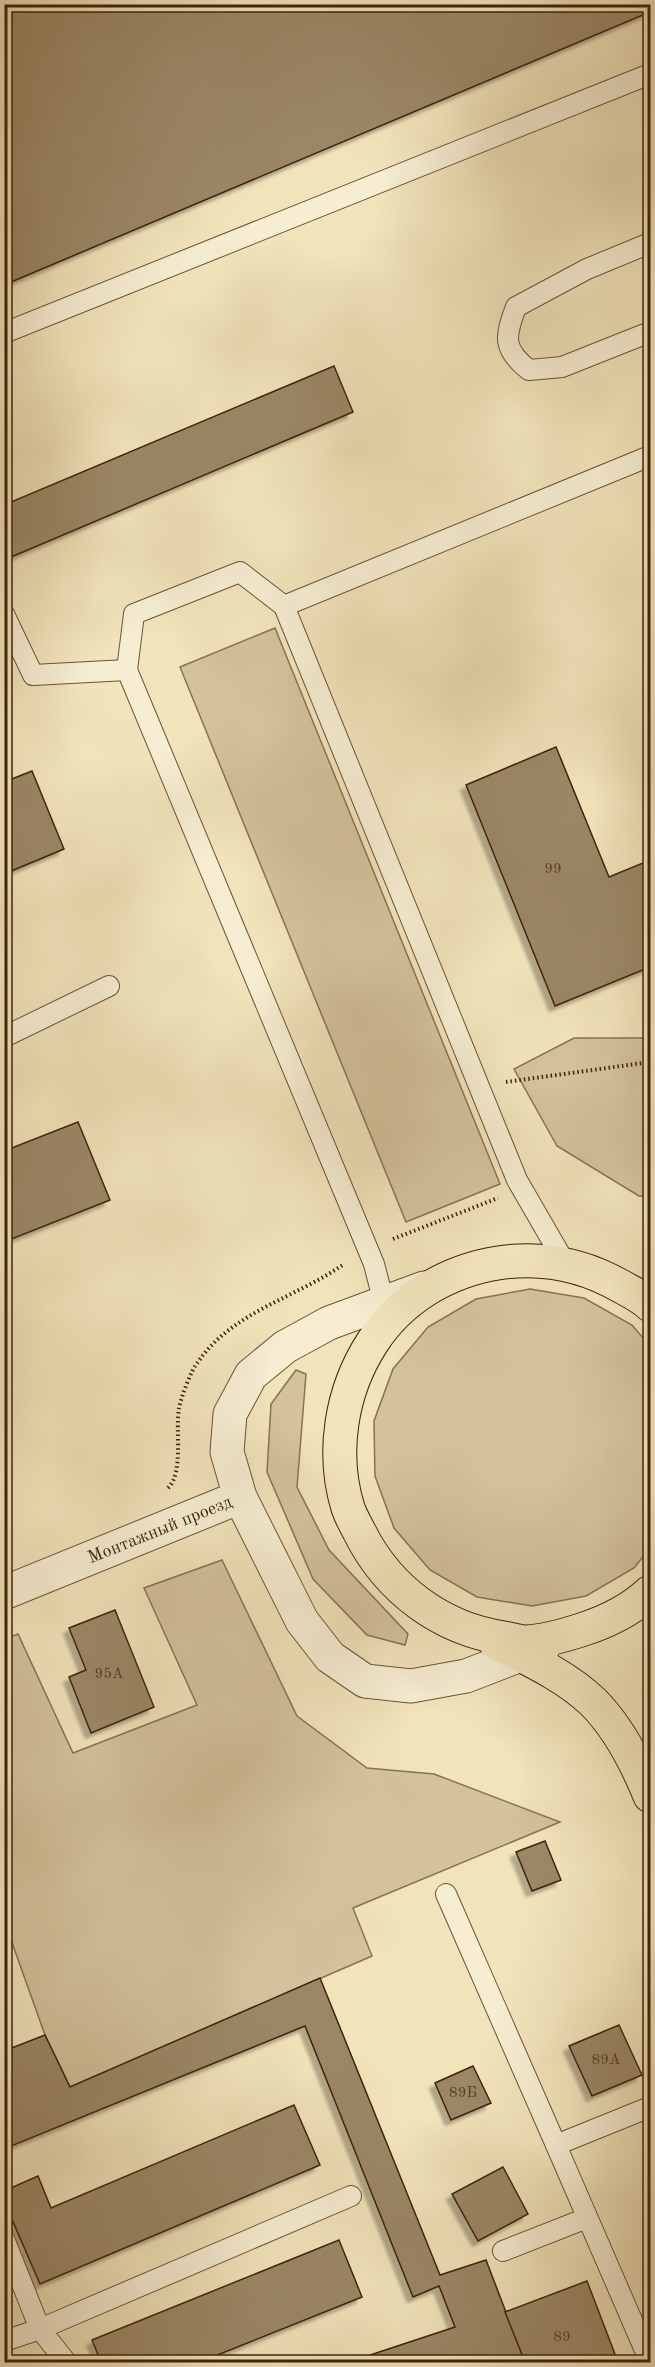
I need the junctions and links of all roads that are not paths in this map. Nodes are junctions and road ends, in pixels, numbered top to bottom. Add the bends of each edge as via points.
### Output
1 (651, 74) edge
2 (651, 243) edge
3 (651, 332) edge
4 (4, 333) edge
5 (651, 456) edge
6 (284, 606) junction
7 (4, 614) edge
8 (127, 669) junction
9 (109, 987) dead end
10 (4, 1038) edge
11 (565, 1263) junction
12 (602, 1275) junction
13 (651, 1288) edge
14 (651, 1305) edge
15 (385, 1313) junction
16 (240, 1497) junction
17 (651, 1592) edge
18 (4, 1593) edge
19 (570, 1634) junction
20 (480, 1635) junction
21 (522, 1656) junction
22 (651, 1796) edge
23 (446, 1894) dead end
24 (651, 2107) edge
25 (556, 2145) junction
26 (351, 2196) dead end
27 (587, 2218) junction
28 (4, 2239) edge
29 (503, 2252) dead end
30 (40, 2329) junction
31 (4, 2341) edge
32 (644, 2348) dead end
33 (66, 2362) edge

1 - 4 lane
2 - 3 lane via 587,269 516,307 506,332 514,358 529,370 562,367
5 - 6 lane
6 - 8 lane via 240,572 134,614
6 - 11 lane via 517,1180
7 - 8 lane via 33,675
8 - 15 lane via 374,1264
9 - 10 lane
11 - 12 main road
11 - 15 main road via 519,1260 474,1267 429,1286
12 - 13 main road
12 - 14 main road
15 - 16 street via 329,1323 285,1347 251,1375 229,1423 227,1452
15 - 20 main road via 344,1406 339,1457 348,1509 371,1556 406,1594 443,1619
16 - 18 street, Монтажный проезд
16 - 21 street, Монтажный проезд via 302,1621 330,1657 365,1681 411,1686 466,1676
17 - 19 main road via 601,1624
19 - 20 main road via 526,1642
19 - 21 street, Монтажный проезд
20 - 21 main road
21 - 22 main road via 566,1681 593,1703 617,1733
23 - 25 lane
24 - 25 lane
25 - 27 lane
26 - 30 lane
27 - 29 lane
27 - 32 lane
28 - 30 lane
30 - 31 lane
30 - 33 lane

